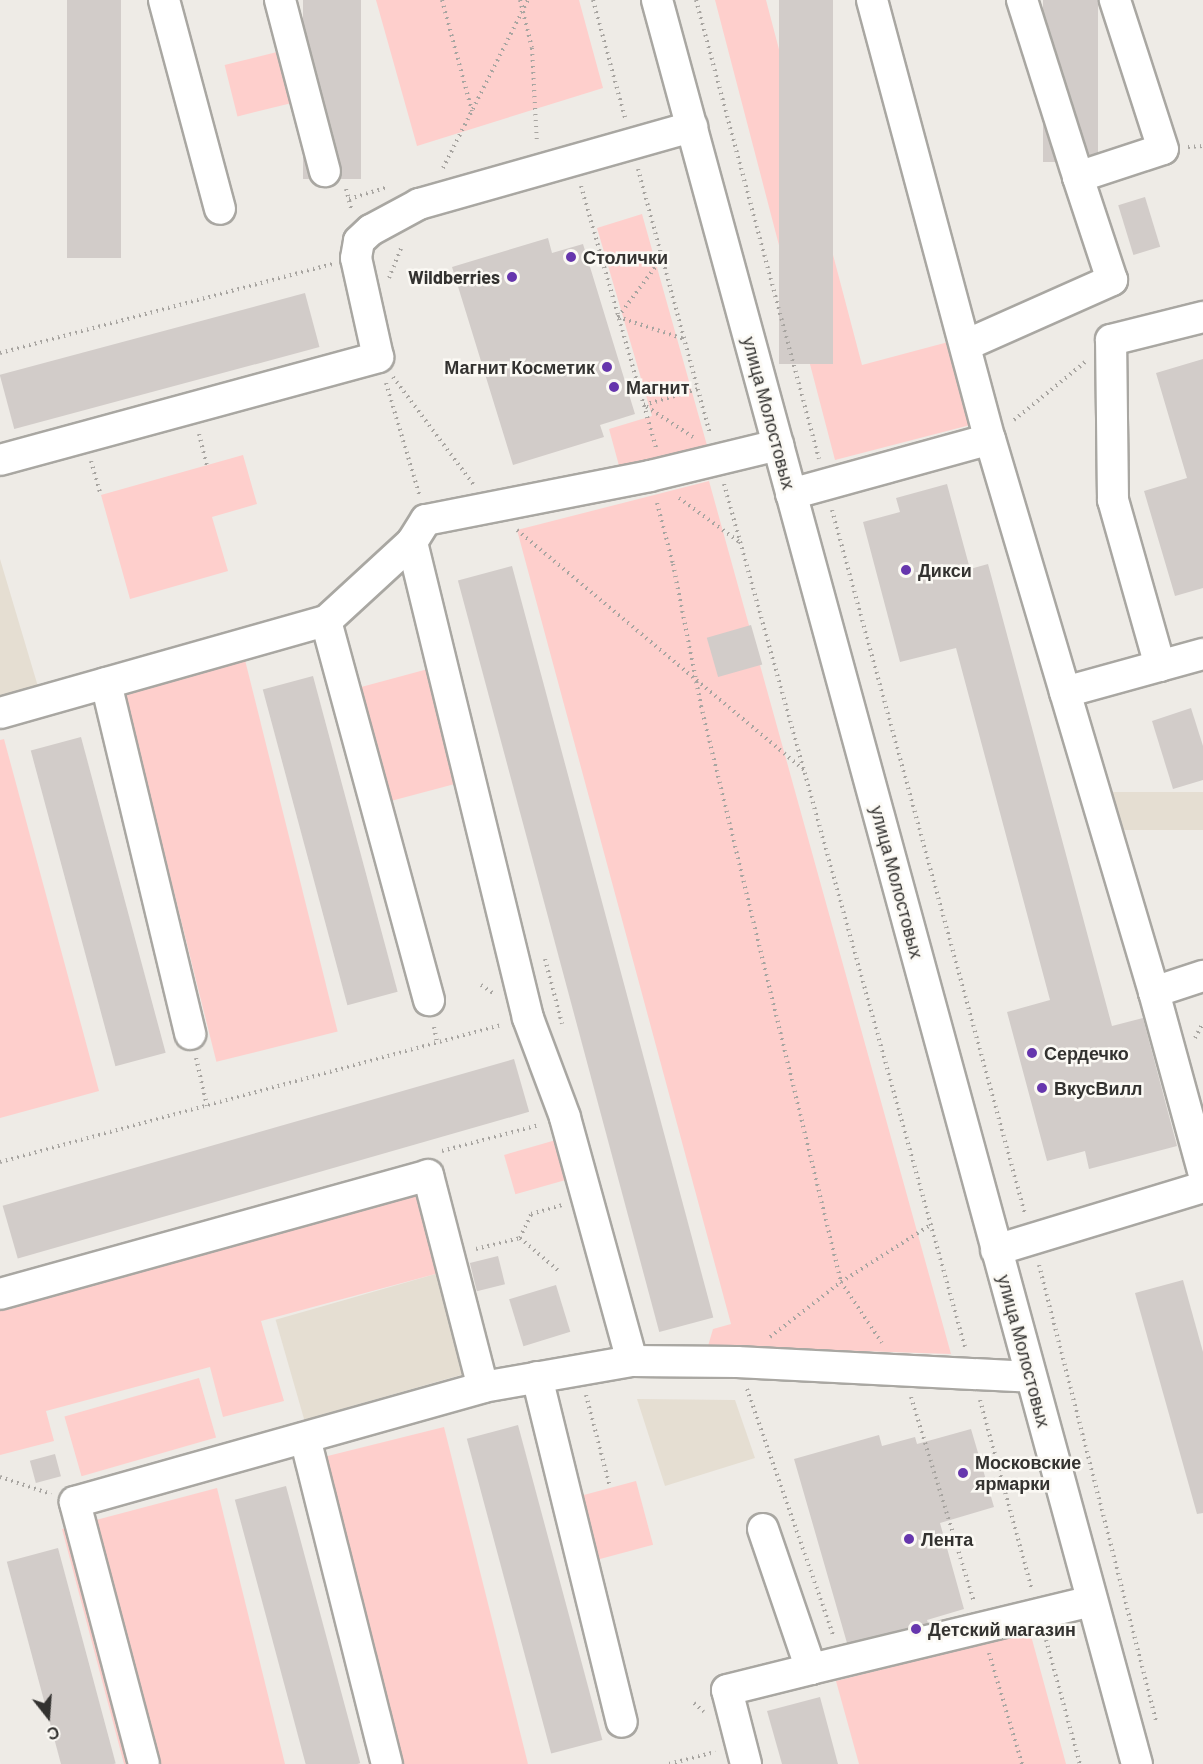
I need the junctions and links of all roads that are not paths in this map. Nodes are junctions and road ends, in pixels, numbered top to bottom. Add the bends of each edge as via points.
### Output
1 (164, 0) edge
2 (280, 0) edge
3 (657, 0) edge
4 (872, 0) edge
5 (1022, 0) edge
6 (1115, 0) edge
7 (692, 127) junction
8 (325, 171) dead end
9 (1078, 177) junction
10 (220, 209) dead end
11 (1203, 317) edge
12 (966, 345) junction
13 (990, 439) junction
14 (778, 445) junction
15 (0, 460) edge
16 (791, 494) junction
17 (419, 531) junction
18 (326, 621) junction
19 (1203, 654) edge
20 (1160, 666) junction
21 (106, 683) junction
22 (1065, 692) junction
23 (0, 713) edge
24 (1203, 976) edge
25 (1154, 992) junction
26 (429, 999) dead end
27 (190, 1034) road end
28 (1203, 1171) edge
29 (1203, 1187) edge
30 (996, 1250) junction
31 (0, 1294) edge
32 (632, 1360) junction
33 (537, 1377) junction
34 (1031, 1377) junction
35 (483, 1387) junction
36 (305, 1438) junction
37 (763, 1529) dead end
38 (1092, 1601) junction
39 (811, 1669) junction
40 (622, 1722) dead end
41 (144, 1764) edge
42 (387, 1764) edge
43 (746, 1764) edge
44 (1137, 1764) edge

1 - 10 street
2 - 8 street
3 - 7 street, улица Молостовых
4 - 12 street
5 - 9 street
6 - 9 street via 1163,149
7 - 14 street, улица Молостовых
7 - 15 street via 419,204 371,230 358,241 356,258 378,357
9 - 12 street via 1112,280
11 - 20 street via 1111,340 1113,500
12 - 13 street
13 - 16 street
13 - 22 street
14 - 16 street, улица Молостовых
14 - 17 street via 492,509
16 - 30 street, улица Молостовых
17 - 18 street
17 - 32 street via 528,1018 565,1117
18 - 21 street
18 - 26 street
19 - 20 street
20 - 22 street
21 - 23 street
21 - 27 street
22 - 25 street
24 - 25 street
25 - 28 street
29 - 30 street
30 - 34 street, улица Молостовых
31 - 35 street via 428,1175
32 - 33 street
32 - 34 street via 737,1362 901,1373 974,1391
33 - 35 street
33 - 40 street
34 - 38 street, улица Молостовых
35 - 36 street
36 - 41 street via 75,1502
36 - 42 street
37 - 39 street
38 - 39 street
38 - 44 street, улица Молостовых
39 - 43 street via 727,1690

